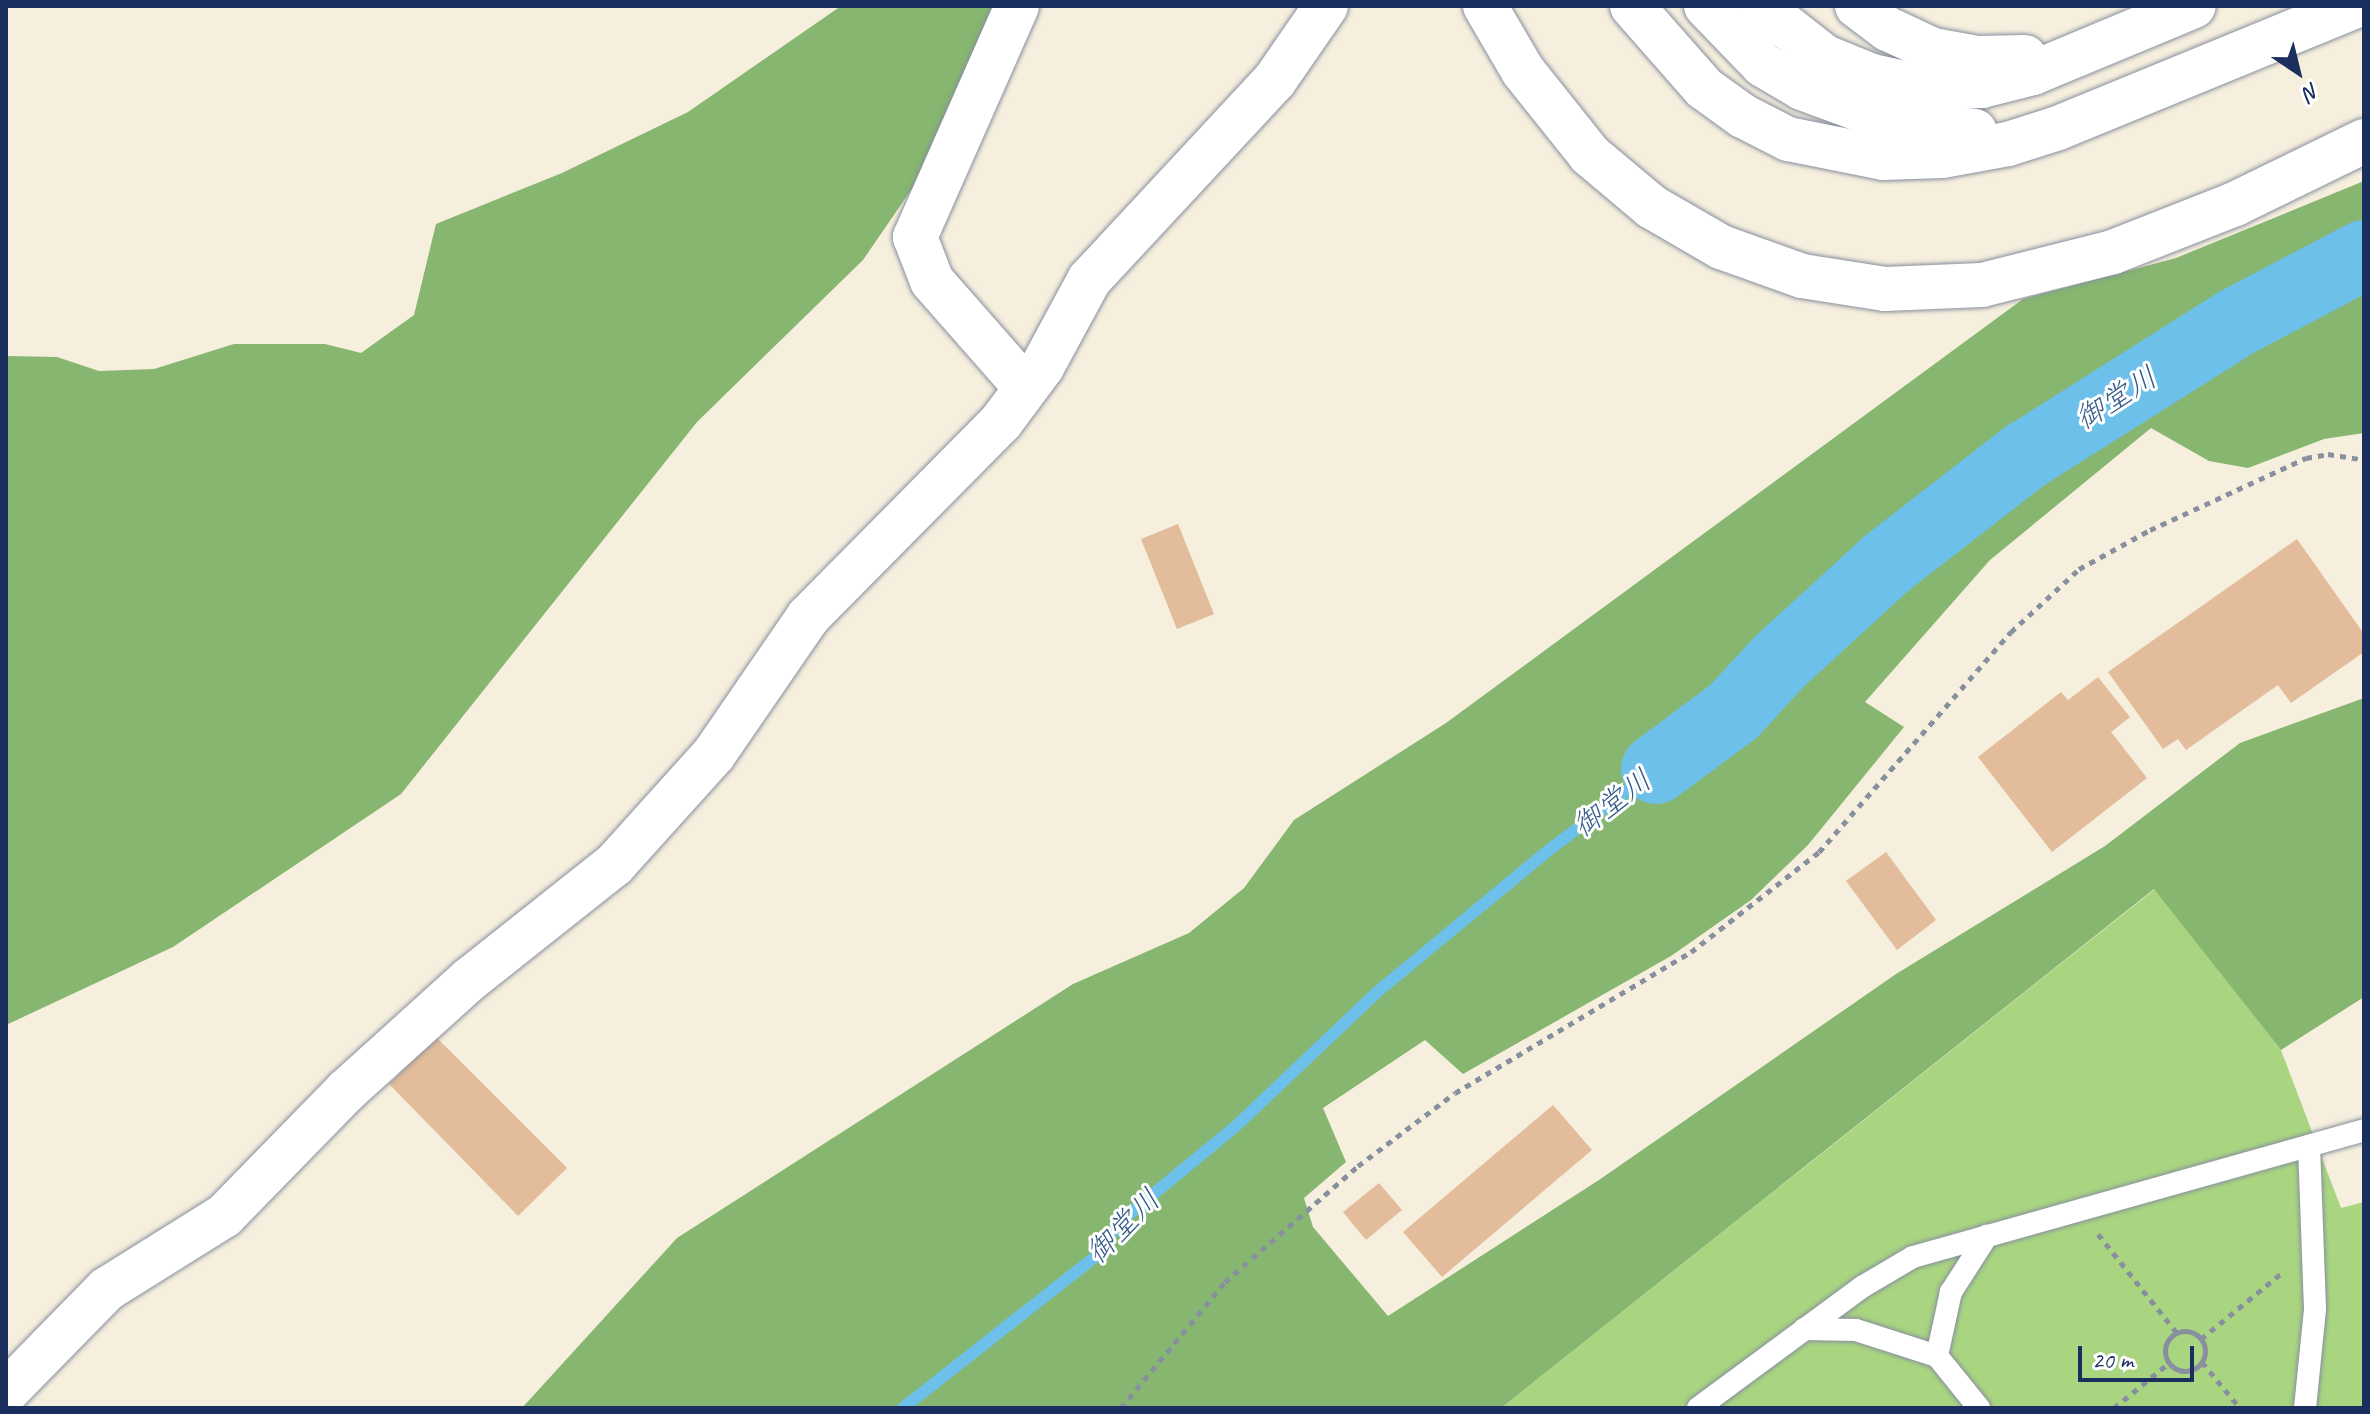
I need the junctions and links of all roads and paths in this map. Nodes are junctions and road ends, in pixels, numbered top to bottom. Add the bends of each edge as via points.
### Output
1 (1017, 6) edge
2 (1326, 6) edge
3 (1485, 6) edge
4 (1632, 6) edge
5 (1706, 6) edge
6 (1760, 6) edge
7 (1857, 6) edge
8 (2194, 6) edge
9 (2355, 6) edge
10 (2151, 25) junction
11 (2111, 109) junction
12 (2364, 141) edge
13 (1026, 388) junction
14 (2364, 460) edge
15 (2364, 1130) edge
16 (2309, 1146) junction
17 (2078, 1209) junction
18 (1987, 1236) junction
19 (2314, 1246) junction
20 (1804, 1329) junction
21 (2177, 1333) junction
22 (2201, 1339) junction
23 (1937, 1356) junction
24 (2202, 1362) junction
25 (2169, 1363) junction
26 (6, 1392) edge
27 (1121, 1408) edge
28 (1698, 1408) edge
29 (1979, 1408) edge
30 (2114, 1408) edge
31 (2240, 1408) edge
32 (2305, 1408) edge

1 - 13 main road via 915,237 932,281
2 - 13 main road via 1275,80 1089,280
3 - 12 main road via 1523,71 1590,155 1652,207 1721,247 1802,276 1885,289 1982,285 2113,252 2235,204
4 - 11 main road via 1704,88 1788,139 1832,151 1883,158 1942,156 2008,144
5 - 11 main road via 1763,65 1846,107 1902,125 1955,132 2009,130
6 - 10 main road via 1825,57 1872,76 1928,88 1982,86 2033,73
7 - 10 main road via 1888,29 1933,50 1978,58 2031,57
8 - 10 main road
9 - 11 main road
13 - 26 main road via 1001,422 808,617 714,754 614,865 470,979 379,1060 224,1216 107,1289
14 - 27 path via 2328,454 2306,458 2079,569 2011,632 1819,852 1691,952 1455,1093 1358,1166 1225,1282
15 - 16 lane
16 - 17 lane
16 - 19 lane
17 - 18 lane
17 - 21 path
18 - 20 lane via 1913,1257
18 - 23 lane via 1951,1292
19 - 22 path
19 - 32 lane
20 - 23 lane via 1856,1330
20 - 28 lane
21 - 22 path via 2190,1332
21 - 25 path via 2168,1343
22 - 24 path
23 - 29 lane
24 - 25 path via 2186,1371
24 - 31 path
25 - 30 path

